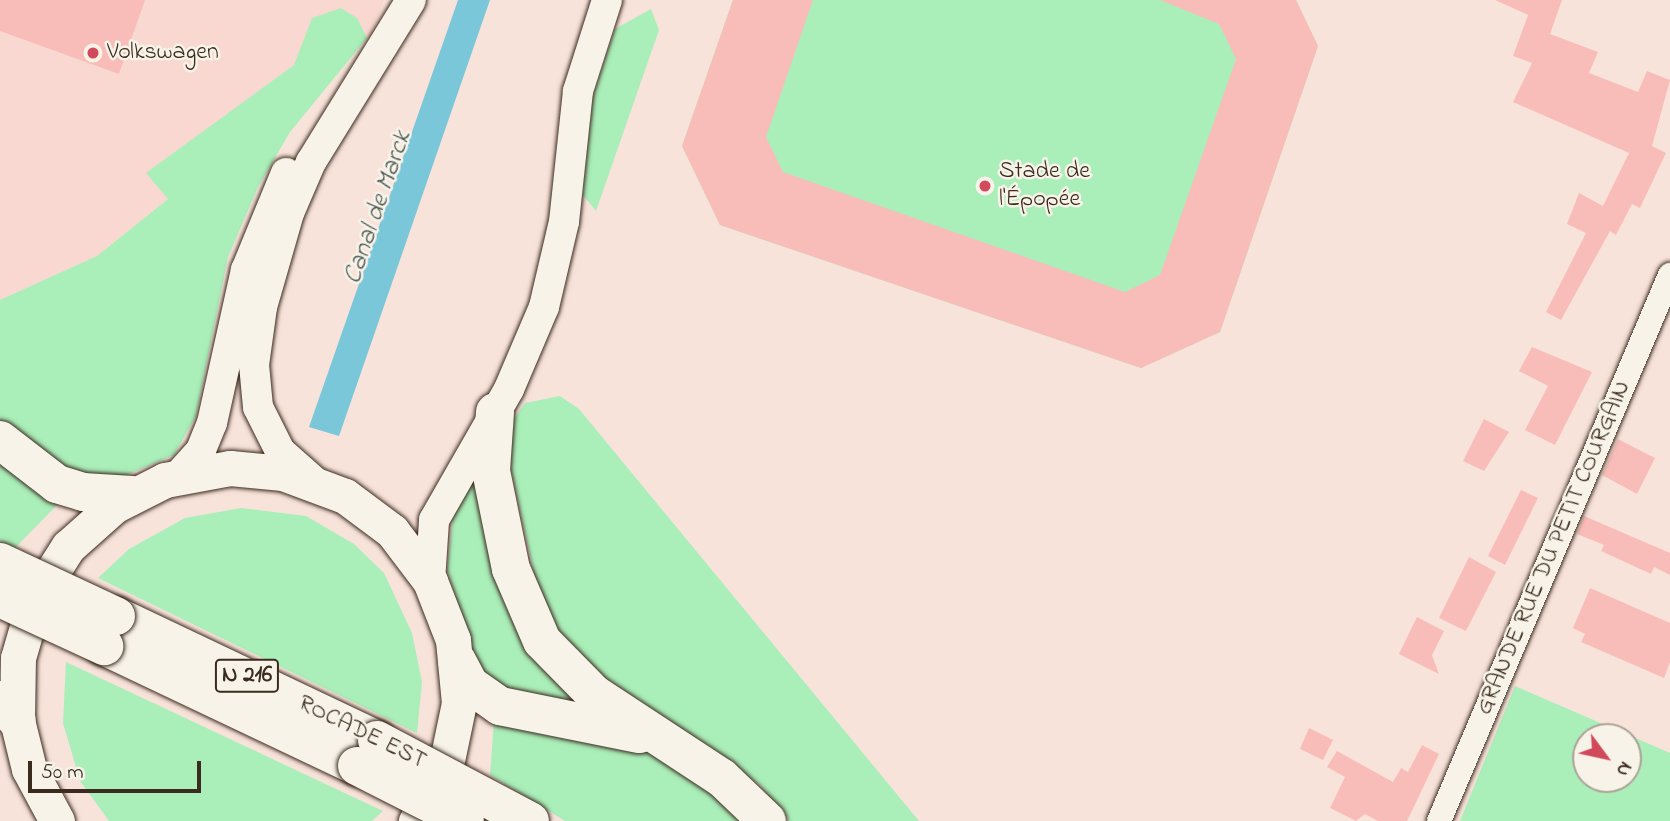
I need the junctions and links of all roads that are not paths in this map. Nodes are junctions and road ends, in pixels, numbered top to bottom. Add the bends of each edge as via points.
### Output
1 (411, 0) edge
2 (607, 0) edge
3 (379, 50) junction
4 (1670, 275) edge
5 (495, 412) junction
6 (0, 440) edge
7 (177, 477) junction
8 (317, 483) junction
9 (132, 495) junction
10 (0, 562) edge
11 (430, 581) junction
12 (0, 598) edge
13 (110, 631) junction
14 (457, 661) junction
15 (8, 710) edge
16 (673, 748) junction
17 (367, 753) junction
18 (36, 784) junction
19 (30, 821) edge
20 (57, 821) edge
21 (416, 821) edge
22 (464, 821) edge
23 (530, 821) edge
24 (766, 821) edge
25 (1439, 821) edge

1 - 3 street
2 - 5 street via 578,91 551,283 534,337
3 - 7 street via 320,118 279,186 246,270 212,424 201,450
3 - 8 street via 299,188 272,267 257,338 254,388 265,427 280,451
4 - 25 street, GRANDE RUE DU PETIT COURGAIN
5 - 11 street via 434,520
5 - 16 highway via 491,471 511,569 529,616 573,676
6 - 9 highway via 57,484 83,492
7 - 8 main road via 247,468
7 - 9 main road
8 - 11 main road via 359,505 392,531
9 - 15 main road via 82,532 44,581 18,658
10 - 13 highway, ROCADE EST / N 216, bridge
11 - 14 main road
12 - 13 highway, ROCADE EST / N 216, bridge
13 - 17 highway, ROCADE EST / N 216
14 - 16 highway via 470,685 500,706 534,717 612,726
14 - 21 main road via 452,745
15 - 18 main road
16 - 24 highway via 722,778
17 - 22 highway, ROCADE EST / N 216, bridge
17 - 23 highway, ROCADE EST / N 216, bridge
18 - 19 main road
18 - 20 main road

